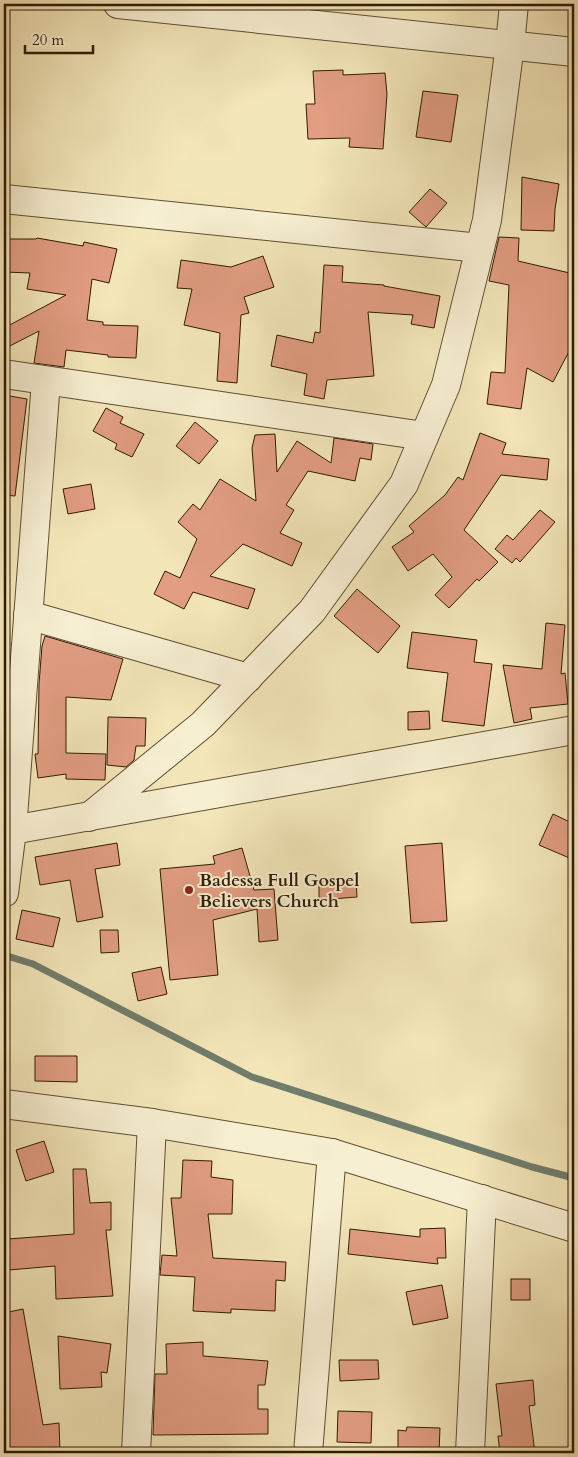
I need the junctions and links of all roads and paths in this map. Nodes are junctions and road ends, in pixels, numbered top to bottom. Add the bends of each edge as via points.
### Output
1 (118, 4) edge
2 (514, 4) edge
3 (510, 45) junction
4 (574, 52) edge
5 (4, 199) edge
6 (480, 248) junction
7 (4, 374) edge
8 (46, 381) junction
9 (424, 436) junction
10 (28, 615) junction
11 (248, 678) junction
12 (574, 730) edge
13 (89, 817) junction
14 (8, 828) edge
15 (4, 894) edge
16 (4, 1104) edge
17 (152, 1123) junction
18 (332, 1153) junction
19 (482, 1199) junction
20 (574, 1228) edge
21 (136, 1453) edge
22 (308, 1453) edge
23 (470, 1453) edge

1 - 3 street
2 - 3 street
3 - 4 street
3 - 6 street via 487,220
5 - 6 street
6 - 9 street via 446,385
7 - 8 street
8 - 9 street
8 - 10 street
9 - 11 street via 404,484 312,611
10 - 11 street
10 - 14 street
11 - 13 street via 203,724
12 - 13 street
13 - 14 street
14 - 15 street
16 - 17 street
17 - 18 street
17 - 21 street
18 - 19 street
18 - 22 street
19 - 20 street
19 - 23 street

